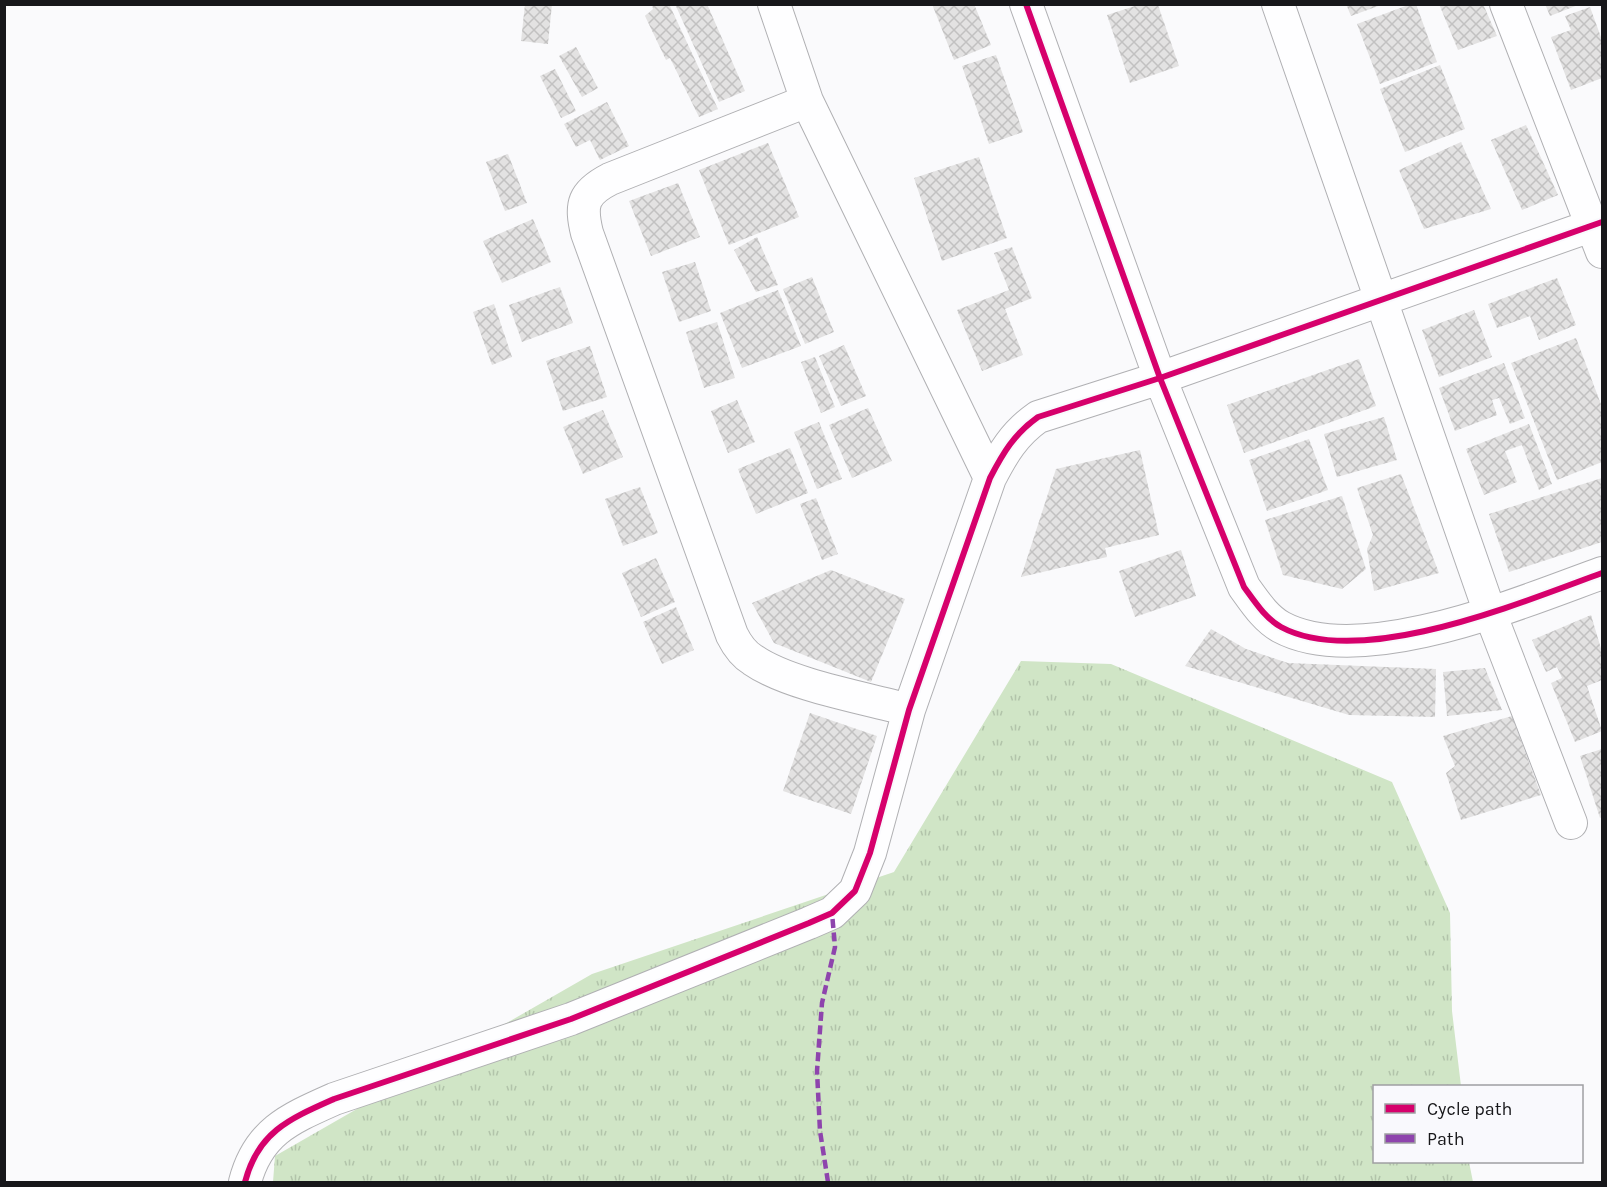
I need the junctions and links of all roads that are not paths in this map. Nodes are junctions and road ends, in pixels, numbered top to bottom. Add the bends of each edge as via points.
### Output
1 (774, 4) edge
2 (1026, 4) edge
3 (1278, 4) edge
4 (1506, 4) edge
5 (807, 101) junction
6 (1599, 233) edge
7 (1379, 298) junction
8 (1160, 378) junction
9 (990, 478) junction
10 (1602, 573) edge
11 (1490, 613) junction
12 (909, 710) junction
13 (1571, 823) dead end
14 (244, 1182) edge

1 - 5 street
2 - 8 street
3 - 7 street
4 - 6 street
5 - 9 street
5 - 12 street via 610,179 588,194 582,212 586,233 740,649 782,675
6 - 7 street
7 - 8 street
7 - 11 street
8 - 9 street via 1038,417 1021,429 1005,449
8 - 11 street via 1244,587 1262,612 1281,627 1310,638 1353,640 1397,637
9 - 12 street
10 - 11 street
11 - 13 street
12 - 14 street via 870,853 855,891 832,913 571,1019 299,1114 266,1137

